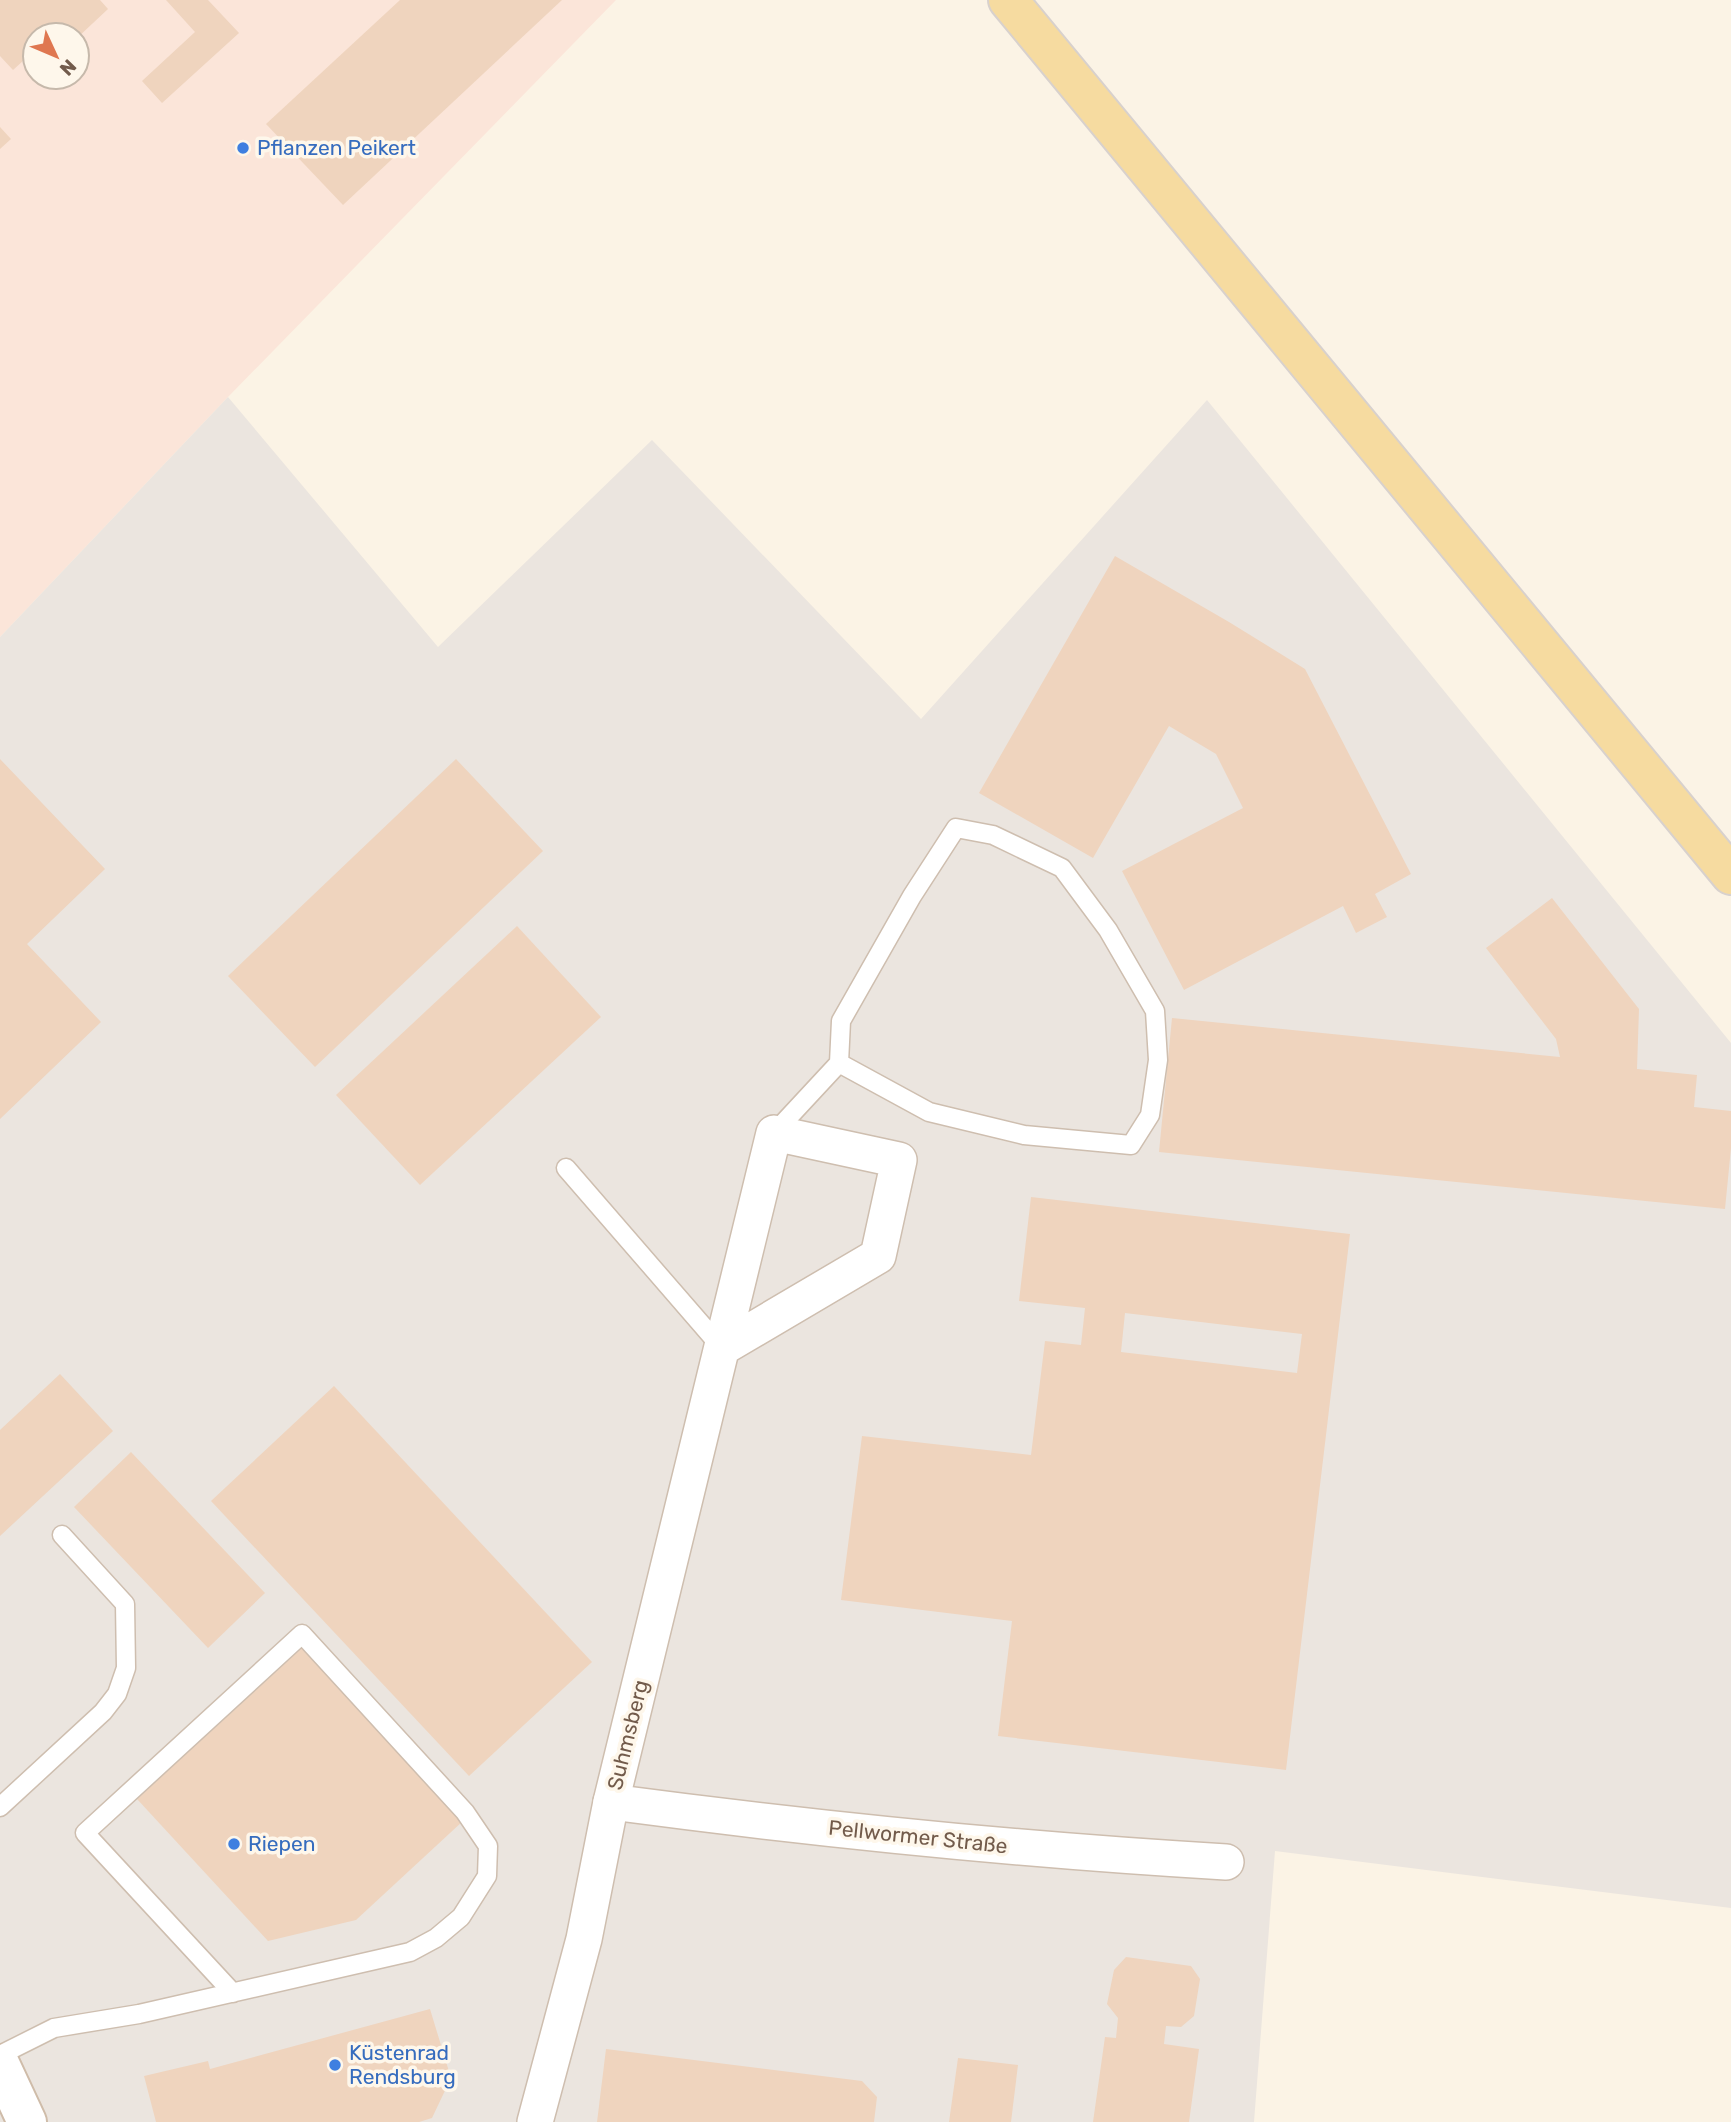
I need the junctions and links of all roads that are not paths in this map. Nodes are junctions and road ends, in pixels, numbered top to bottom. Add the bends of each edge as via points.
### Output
1 (1008, 0) edge
2 (1731, 875) edge
3 (839, 1063) junction
4 (775, 1133) junction
5 (566, 1168) dead end
6 (722, 1348) junction
7 (62, 1535) dead end
8 (611, 1802) junction
9 (0, 1807) edge
10 (1226, 1862) dead end
11 (233, 1993) junction
12 (2, 2072) edge
13 (27, 2122) edge
14 (536, 2122) edge

1 - 2 main road
3 - 3 lane via 929,1112 1024,1135 1131,1145 1150,1115 1158,1060 1155,1011 1108,930 1062,868 993,835 956,828 912,895 841,1021
3 - 4 lane
4 - 6 street, Suhmsberg
4 - 6 street via 898,1160 878,1256
5 - 6 lane
6 - 8 street, Suhmsberg
7 - 9 lane via 125,1604 126,1668 117,1694 103,1712
8 - 10 street, Pellwormer Straße via 1095,1855
8 - 14 street, Suhmsberg via 584,1939
11 - 11 lane via 410,1952 461,1917 487,1876 488,1846 465,1812 302,1634 85,1833
11 - 12 lane via 54,2028
12 - 13 street

